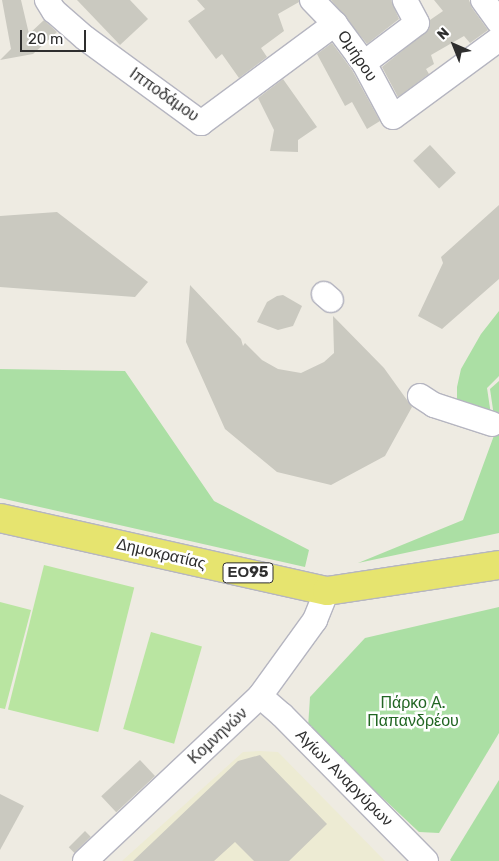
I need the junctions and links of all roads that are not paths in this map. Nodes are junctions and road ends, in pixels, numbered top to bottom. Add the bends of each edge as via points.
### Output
1 (46, 0) edge
2 (312, 0) edge
3 (405, 0) edge
4 (483, 0) edge
5 (499, 22) edge
6 (335, 24) junction
7 (499, 39) edge
8 (364, 62) junction
9 (420, 396) dead end
10 (492, 424) dead end
11 (0, 518) edge
12 (499, 565) edge
13 (327, 591) junction
14 (260, 696) junction
15 (85, 861) edge
16 (426, 861) edge

1 - 6 street, Ιπποδάμου via 85,38 201,123
2 - 6 street, Ομήρου
3 - 8 street via 417,23
4 - 5 street
6 - 8 street, Ομήρου
7 - 8 street, Ομήρου via 393,117
9 - 10 street via 434,405
11 - 13 main road, Δημοκρατίας / ΕΟ95
12 - 13 main road, Δημοκρατίας / ΕΟ95
13 - 14 street, Κομνηνών via 316,620
14 - 15 street, Κομνηνών
14 - 16 street, Αγίων Αναργύρων

